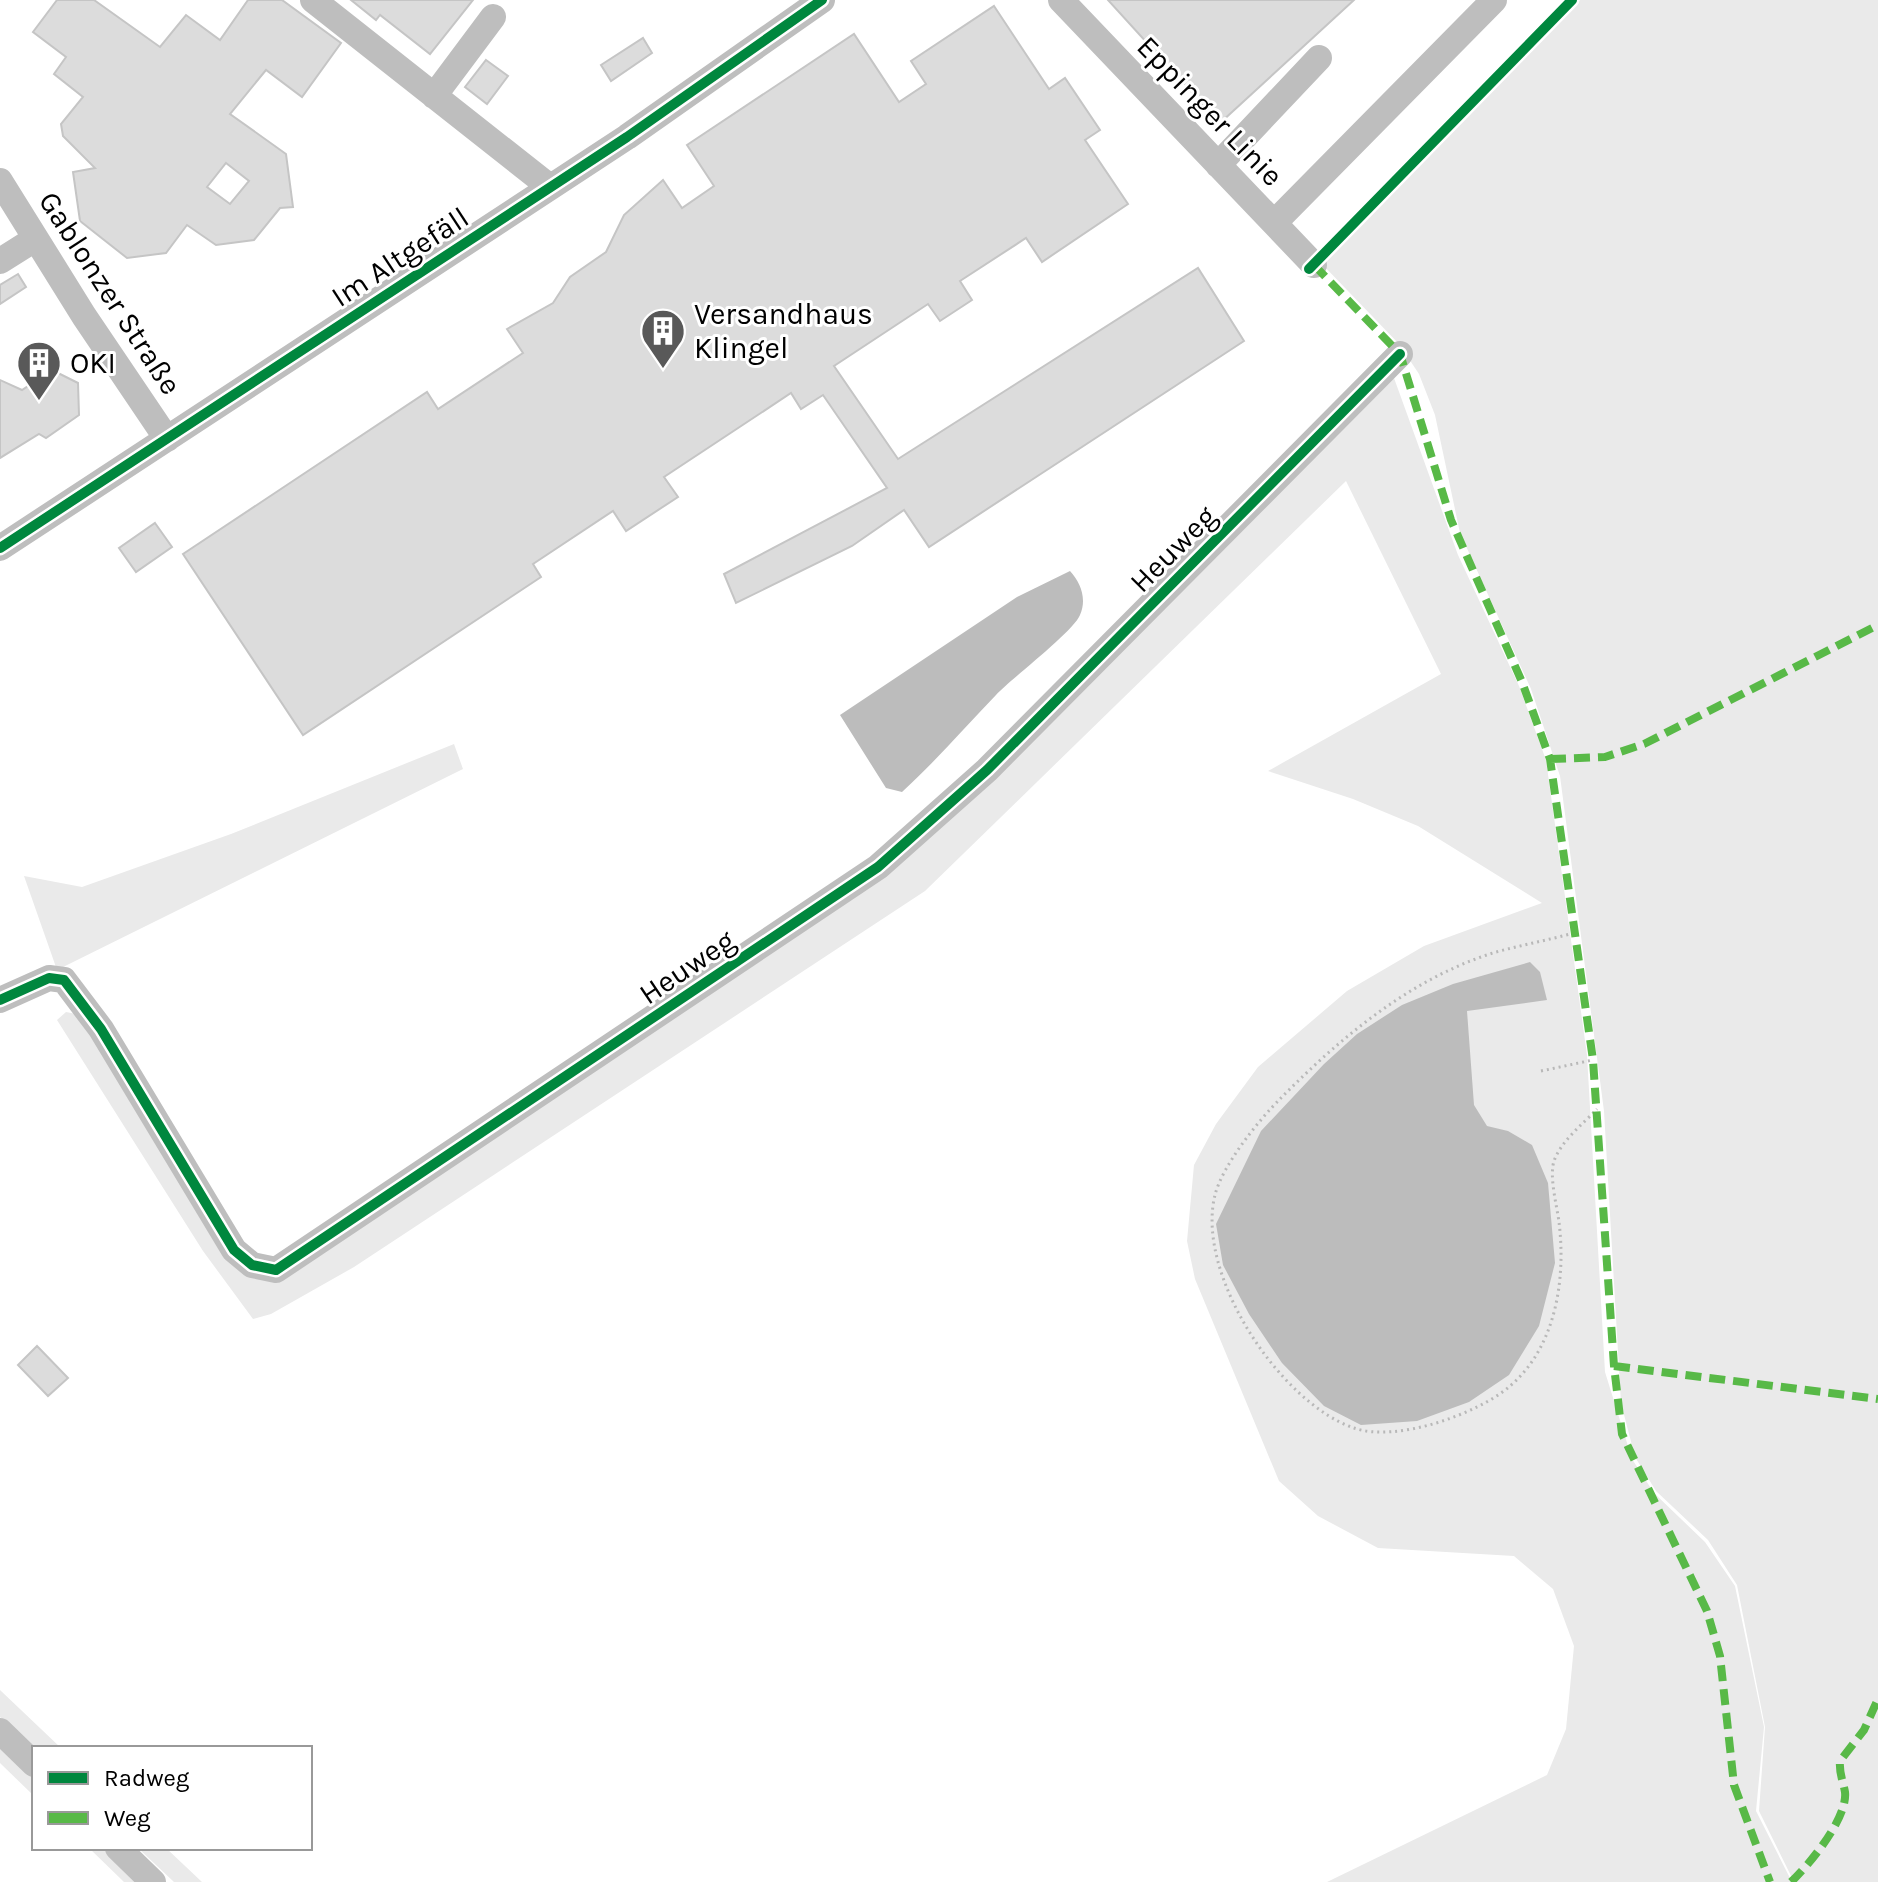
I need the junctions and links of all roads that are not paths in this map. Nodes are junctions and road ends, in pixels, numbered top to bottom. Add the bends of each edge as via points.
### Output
1 (313, 0) edge
2 (822, 0) edge
3 (1061, 0) edge
4 (1494, 0) edge
5 (493, 17) dead end
6 (1319, 58) dead end
7 (434, 96) junction
8 (1218, 165) junction
9 (0, 181) edge
10 (550, 187) junction
11 (1274, 223) junction
12 (35, 239) junction
13 (0, 261) edge
14 (1314, 265) dead end
15 (1400, 354) dead end
16 (167, 439) junction
17 (0, 548) edge
18 (0, 1000) edge
19 (0, 1731) edge
20 (32, 1762) edge
21 (120, 1850) edge
22 (153, 1882) edge

1 - 7 street
2 - 10 street, Im Altgefäll
3 - 8 street, Eppinger Linie
4 - 11 street
5 - 7 street
6 - 8 street
7 - 10 street
8 - 11 street, Eppinger Linie
9 - 12 street, Gablonzer Straße
10 - 16 street, Im Altgefäll
11 - 14 street, Eppinger Linie
12 - 13 street
12 - 16 street, Gablonzer Straße
15 - 18 street, Heuweg via 987,770 878,867 276,1270 252,1265 234,1250 101,1029 64,980 49,978
16 - 17 street, Im Altgefäll
19 - 20 street
21 - 22 street

